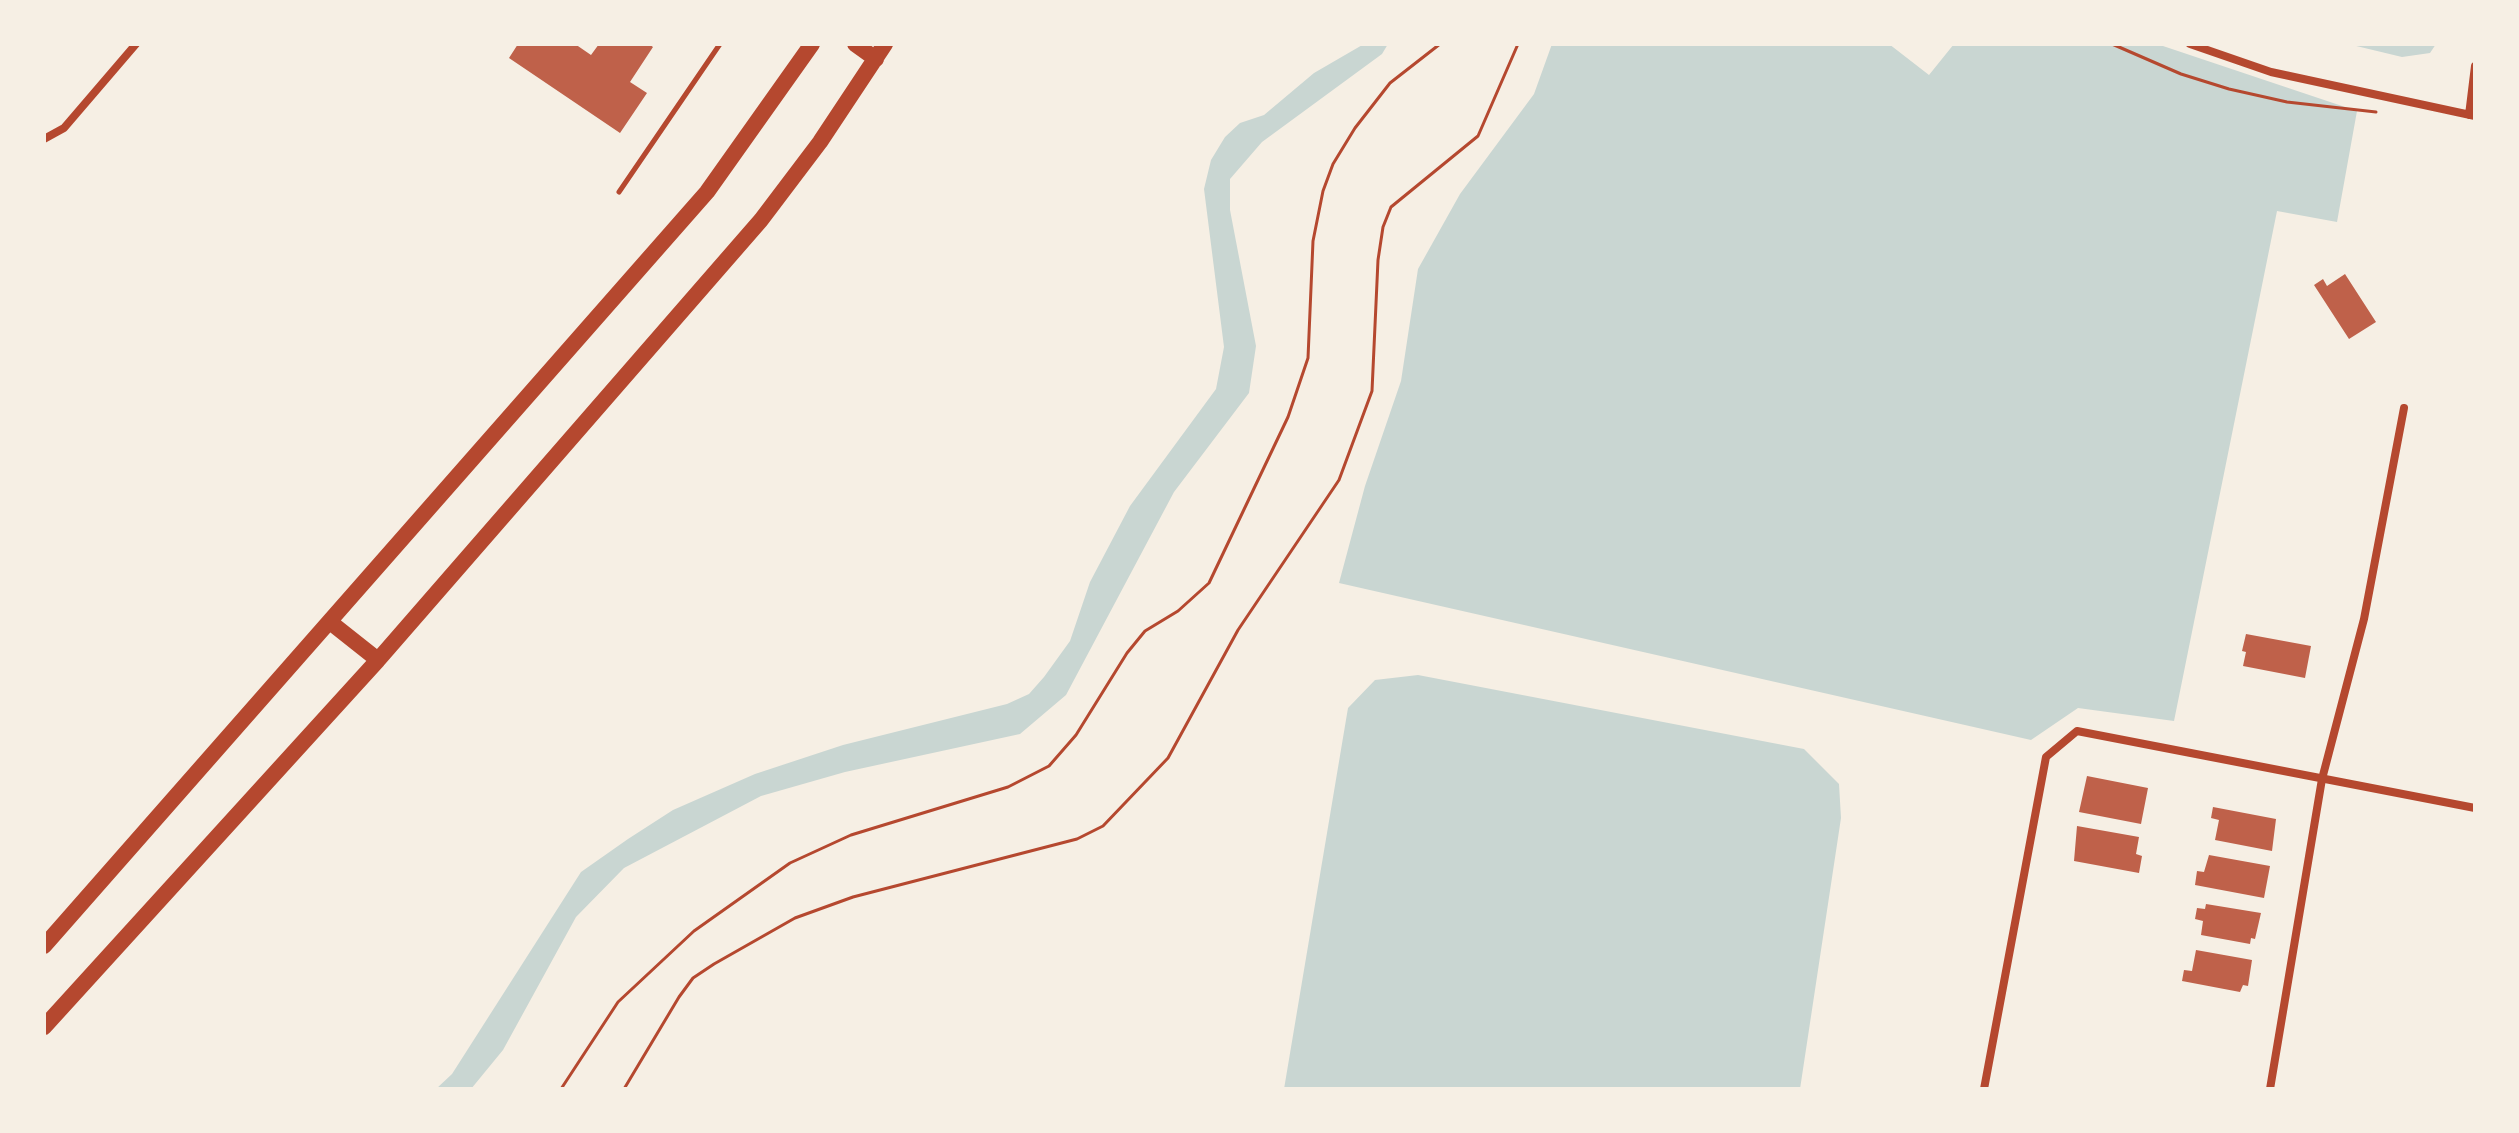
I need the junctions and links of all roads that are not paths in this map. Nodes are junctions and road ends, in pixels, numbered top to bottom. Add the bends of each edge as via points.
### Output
1 (136, 44) edge
2 (720, 44) edge
3 (812, 44) edge
4 (855, 44) edge
5 (885, 44) edge
6 (2190, 44) edge
7 (876, 59) junction
8 (2475, 66) edge
9 (2472, 116) edge
10 (44, 139) edge
11 (619, 192) dead end
12 (2404, 408) dead end
13 (330, 622) junction
14 (378, 660) junction
15 (2322, 779) junction
16 (2475, 808) edge
17 (44, 946) edge
18 (44, 1027) edge
19 (1984, 1089) edge
20 (2270, 1089) edge

1 - 10 street via 64,128
2 - 11 lane
3 - 13 main road via 707,192
4 - 7 main road
5 - 7 main road
6 - 9 street via 2271,72
7 - 14 main road via 761,220
8 - 9 street
12 - 15 street via 2364,619
13 - 14 main road
13 - 17 main road
14 - 18 main road
15 - 16 street
15 - 19 street via 2077,731 2046,757
15 - 20 street

